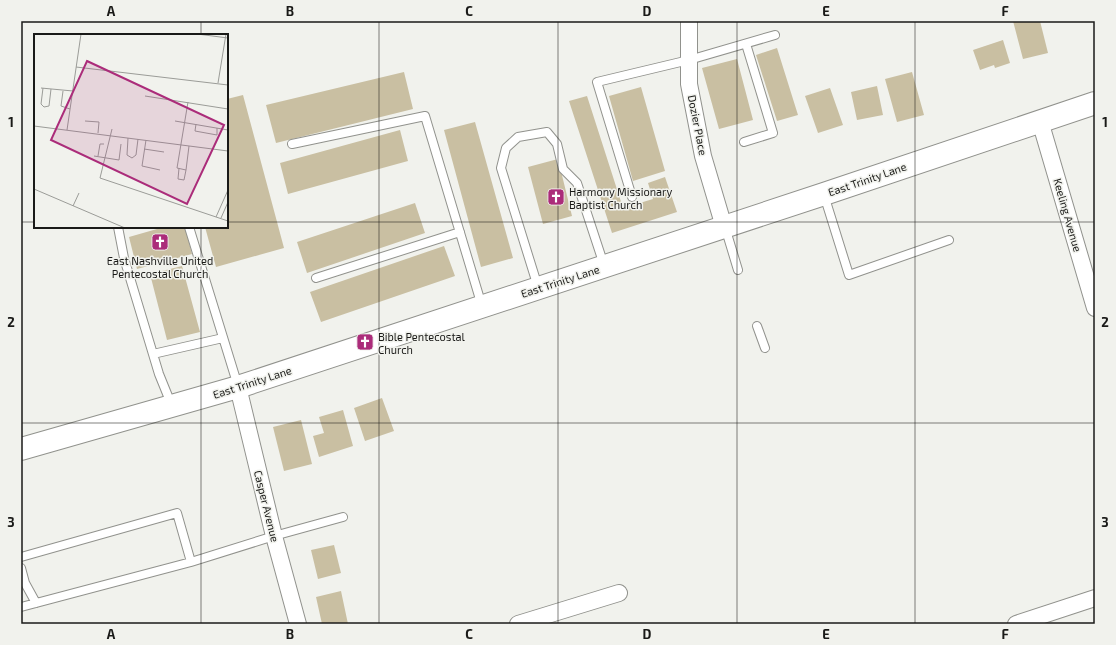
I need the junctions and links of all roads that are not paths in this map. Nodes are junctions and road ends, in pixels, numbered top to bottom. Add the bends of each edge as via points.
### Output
1 (689, 21) edge
2 (775, 35) dead end
3 (746, 44) junction
4 (689, 60) junction
5 (1095, 102) edge
6 (1040, 121) junction
7 (744, 142) dead end
8 (292, 144) dead end
9 (824, 194) junction
10 (632, 197) dead end
11 (724, 227) junction
12 (118, 228) edge
13 (189, 228) edge
14 (460, 232) junction
15 (949, 240) dead end
16 (604, 266) junction
17 (738, 270) dead end
18 (316, 278) dead end
19 (538, 288) junction
20 (482, 307) junction
21 (1095, 308) edge
22 (757, 326) dead end
23 (223, 338) junction
24 (765, 348) dead end
25 (153, 354) junction
26 (238, 387) junction
27 (172, 406) junction
28 (21, 449) edge
29 (344, 516) dead end
30 (274, 536) junction
31 (21, 557) edge
32 (191, 562) junction
33 (21, 568) edge
34 (619, 593) dead end
35 (1095, 598) edge
36 (36, 603) junction
37 (21, 607) edge
38 (298, 624) edge
39 (518, 624) edge
40 (1016, 624) edge

1 - 4 street, Dozier Place
2 - 3 lane
3 - 4 lane
3 - 7 lane via 773,133
4 - 10 lane via 597,82
4 - 11 street, Dozier Place via 689,84 703,156
5 - 6 main road, East Trinity Lane
6 - 9 main road, East Trinity Lane
6 - 21 street, Keeling Avenue via 1087,270
8 - 14 lane via 425,116
9 - 11 main road, East Trinity Lane
9 - 15 lane via 849,275
11 - 16 main road, East Trinity Lane
11 - 17 lane
12 - 25 lane via 124,258
13 - 23 lane
14 - 18 lane
14 - 20 lane
16 - 19 main road, East Trinity Lane
16 - 19 lane via 577,183 563,169 557,144 547,132 518,137 506,148 501,168
19 - 20 main road, East Trinity Lane
20 - 26 main road, East Trinity Lane
22 - 24 lane
23 - 25 lane
23 - 26 lane
25 - 27 lane
26 - 27 main road, East Trinity Lane
26 - 30 street, Casper Avenue
27 - 28 main road, East Trinity Lane
29 - 30 lane
30 - 32 lane
30 - 38 street, Casper Avenue
31 - 32 lane via 177,513
32 - 36 lane
33 - 36 lane via 25,584
34 - 39 street
35 - 40 street
36 - 37 lane

